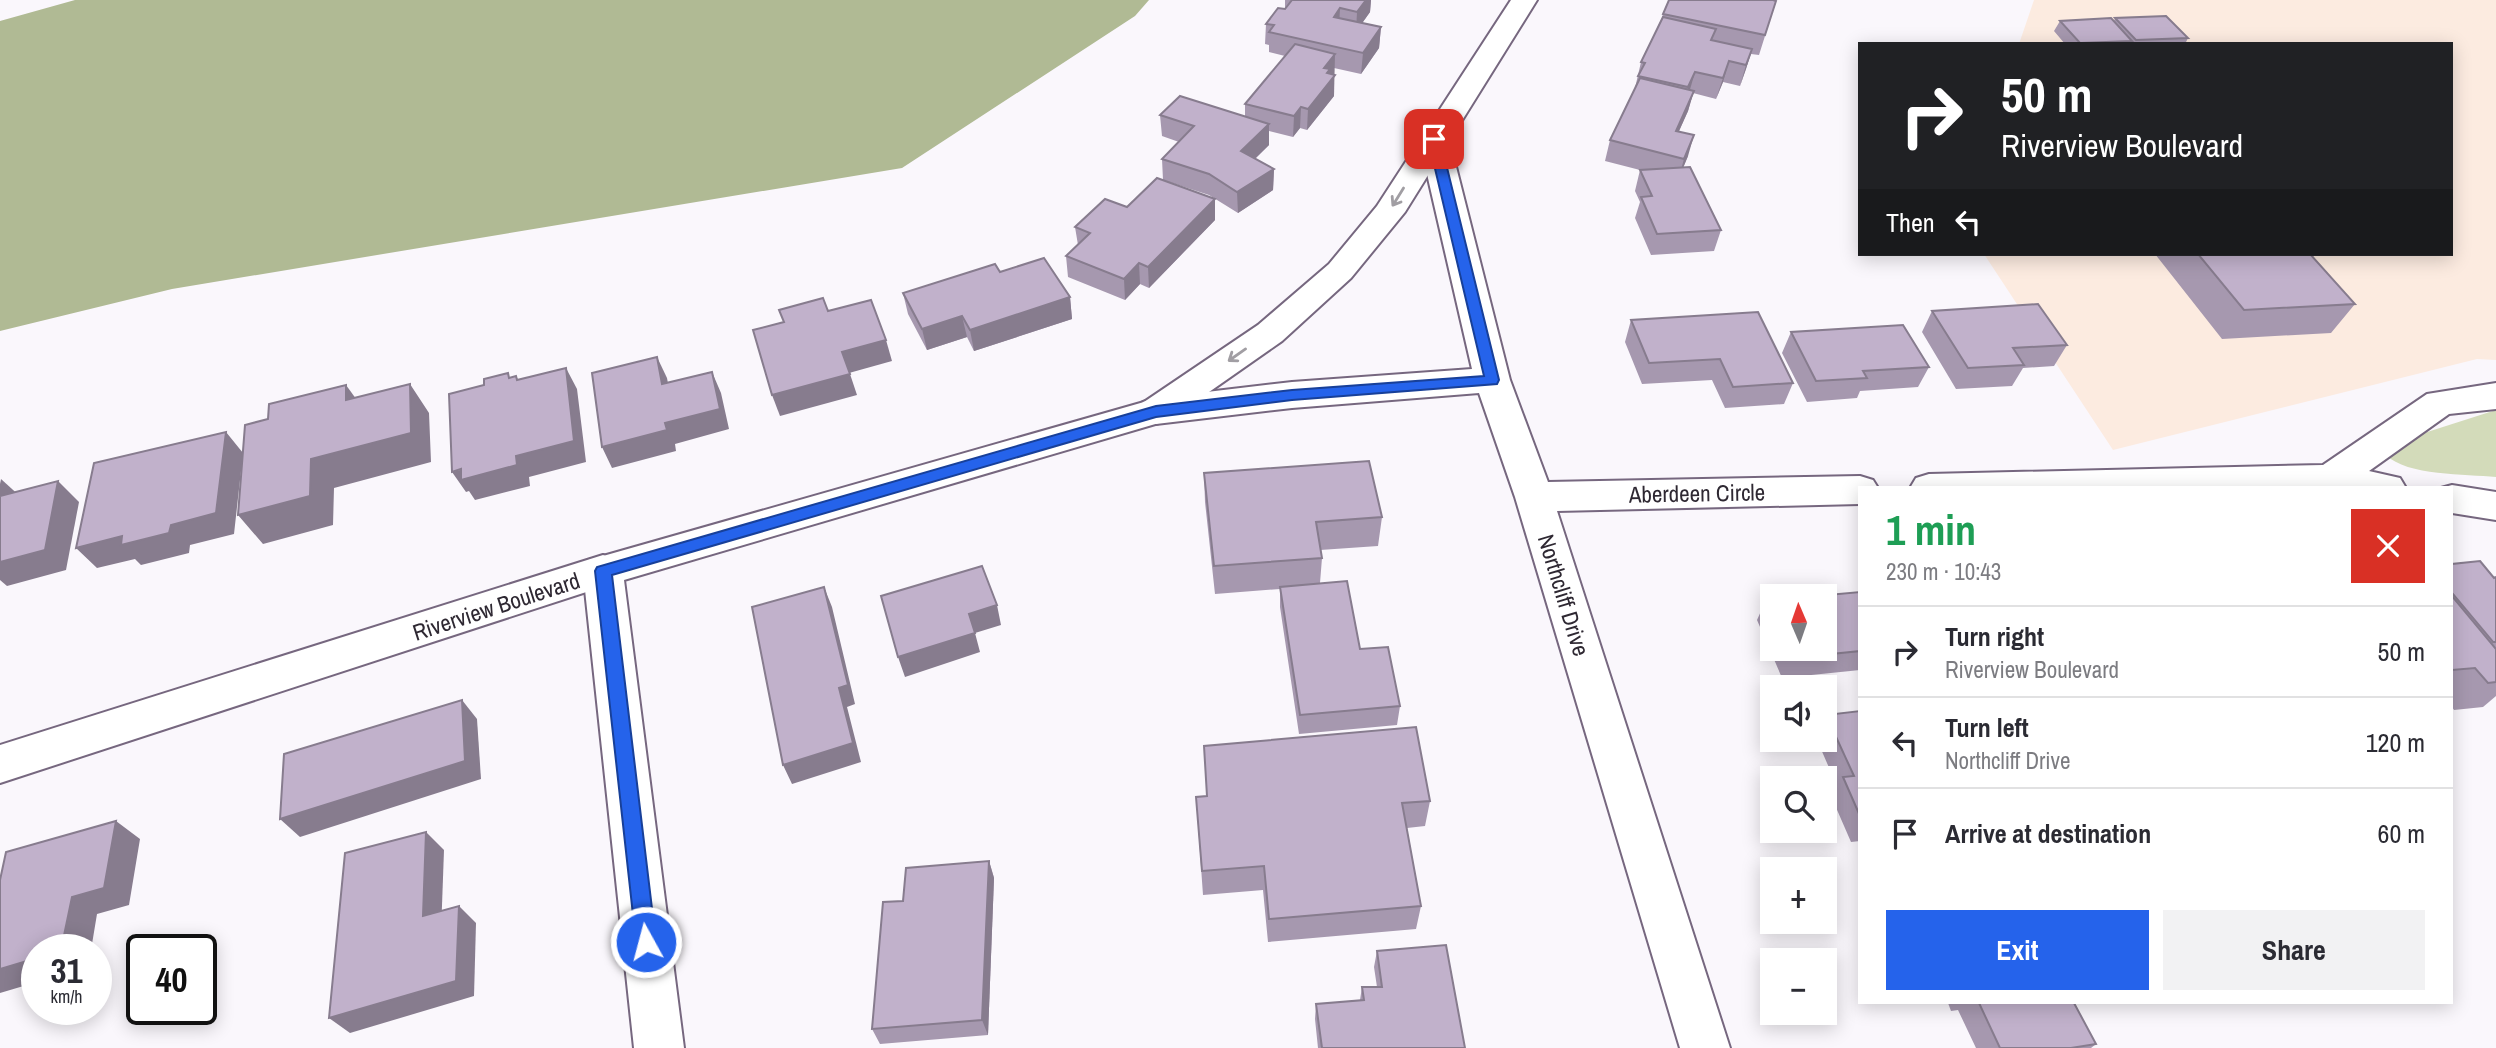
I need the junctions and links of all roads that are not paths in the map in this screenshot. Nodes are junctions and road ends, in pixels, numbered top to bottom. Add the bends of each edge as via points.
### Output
1 (1524, 0) edge
2 (1434, 139) junction
3 (1492, 380) junction
4 (2496, 396) edge
5 (1156, 411) junction
6 (2330, 479) junction
7 (2018, 486) edge
8 (2374, 486) edge
9 (1858, 490) edge
10 (1534, 497) junction
11 (2453, 499) edge
12 (2496, 506) edge
13 (603, 571) junction
14 (0, 764) edge
15 (659, 1048) edge
16 (1705, 1048) edge

1 - 2 street, Riverview Boulevard
2 - 3 street, Northcliff Drive
2 -> 5 street, Riverview Boulevard via 1390,212 1332,279 1270,333
3 - 5 street, Riverview Boulevard
3 - 10 street, Northcliff Drive
4 - 6 street via 2440,402
5 - 13 street, Riverview Boulevard
6 - 7 street
6 - 8 street
9 - 10 street, Aberdeen Circle
10 - 16 street, Northcliff Drive
11 - 12 street
13 - 14 street, Riverview Boulevard
13 - 15 street

